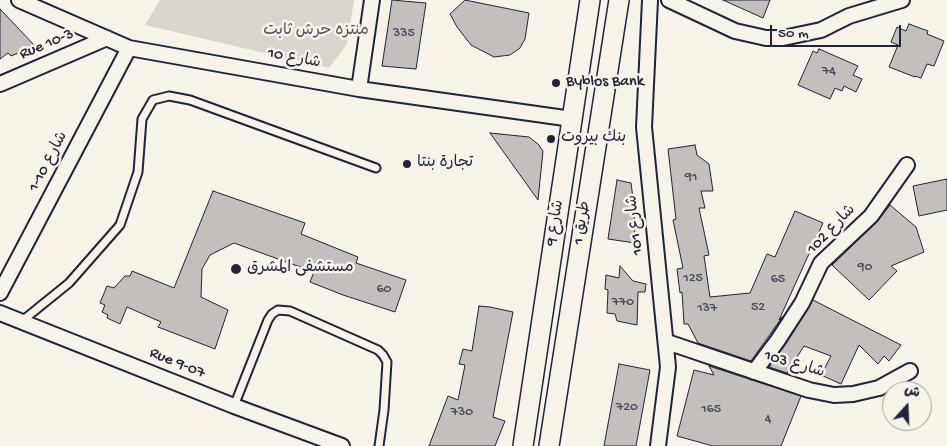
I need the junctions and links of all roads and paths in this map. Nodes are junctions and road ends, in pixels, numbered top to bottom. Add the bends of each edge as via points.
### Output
1 (19, 0) edge
2 (372, 0) edge
3 (590, 0) edge
4 (619, 0) edge
5 (650, 0) edge
6 (669, 0) edge
7 (863, 0) edge
8 (902, 0) edge
9 (848, 16) junction
10 (107, 38) junction
11 (130, 48) junction
12 (0, 84) edge
13 (359, 89) junction
14 (572, 119) junction
15 (907, 165) dead end
16 (376, 168) dead end
17 (0, 293) edge
18 (0, 313) edge
19 (22, 321) junction
20 (667, 342) junction
21 (910, 371) dead end
22 (754, 372) junction
23 (234, 406) junction
24 (342, 446) edge
25 (379, 446) edge
26 (523, 446) edge
27 (549, 446) edge
28 (658, 446) edge

1 - 10 street, شارع 10
2 - 13 street
3 - 14 main road, شارع 9
4 - 27 main road, طريق 1
5 - 20 street, شارع 101 via 644,127
6 - 9 street via 735,31 766,38 800,36 821,30
7 - 9 street
8 - 9 street
10 - 11 street, شارع 10
10 - 12 street, Rue 10-3
11 - 13 street, شارع 10
11 - 17 street, شارع 10-1
13 - 14 street, شارع 10
14 - 26 main road, شارع 9
15 - 22 street, شارع 102 via 870,216 821,263 802,303
16 - 19 lane via 190,100 169,96 153,100 142,119 138,172 120,225 69,284
18 - 19 street, Rue 9-07
19 - 23 street, Rue 9-07
20 - 22 street, شارع 103
20 - 28 street, شارع 101 via 668,367
21 - 22 street, شارع 103 via 879,388 834,395
23 - 24 street, Rue 9-07
23 - 25 lane via 268,320 278,310 290,311 383,355 386,362 384,410

